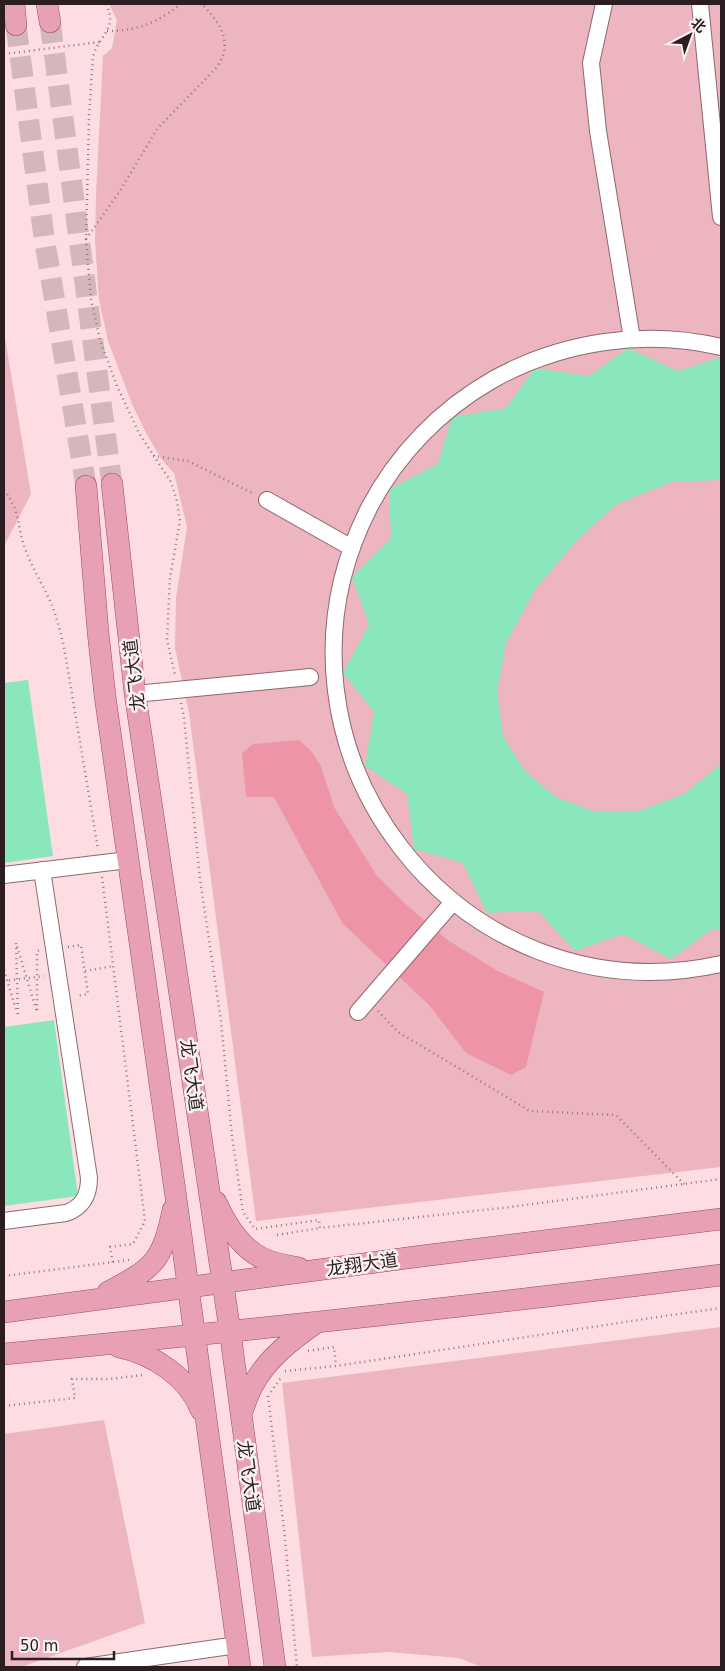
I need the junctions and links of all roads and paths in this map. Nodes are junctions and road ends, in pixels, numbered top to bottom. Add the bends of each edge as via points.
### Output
1 (14, 4) edge
2 (106, 4) edge
3 (181, 4) edge
4 (202, 4) edge
5 (604, 4) edge
6 (700, 4) edge
7 (16, 25) tunnel mouth
8 (107, 31) junction
9 (100, 42) junction
10 (4, 54) edge
11 (721, 217) edge
12 (86, 240) junction
13 (632, 339) junction
14 (721, 347) edge
15 (153, 456) junction
16 (112, 484) tunnel mouth
17 (86, 486) tunnel mouth
18 (4, 490) edge
19 (267, 500) joint
20 (352, 548) junction
21 (310, 677) dead end
22 (178, 690) junction
23 (135, 694) junction
24 (97, 843) dead end
25 (128, 860) junction
26 (42, 870) junction
27 (4, 875) edge
28 (102, 878) dead end
29 (453, 902) junction
30 (54, 948) junction
31 (721, 964) edge
32 (113, 966) junction
33 (4, 970) edge
34 (85, 971) junction
35 (58, 974) junction
36 (37, 977) junction
37 (26, 978) junction
38 (18, 979) junction
39 (5, 981) edge
40 (62, 998) junction
41 (363, 1007) joint
42 (721, 1179) edge
43 (684, 1184) junction
44 (209, 1186) junction
45 (176, 1198) junction
46 (721, 1219) edge
47 (4, 1221) edge
48 (320, 1228) junction
49 (277, 1235) dead end
50 (129, 1260) dead end
51 (113, 1263) junction
52 (314, 1271) junction
53 (721, 1275) edge
54 (4, 1276) edge
55 (223, 1283) junction
56 (187, 1287) junction
57 (93, 1300) junction
58 (721, 1308) edge
59 (4, 1312) edge
60 (317, 1322) junction
61 (230, 1331) junction
62 (194, 1335) junction
63 (104, 1344) junction
64 (307, 1351) dead end
65 (4, 1354) edge
66 (336, 1366) junction
67 (142, 1375) dead end
68 (4, 1406) edge
69 (241, 1414) junction
70 (207, 1427) junction
71 (237, 1644) junction
72 (85, 1667) edge
73 (240, 1667) edge
74 (274, 1667) edge
75 (298, 1667) edge

1 - 7 main road
2 - 8 path via 110,12
3 - 8 path via 140,28
4 - 12 path via 217,20 225,38 222,60 157,129
5 - 13 street via 592,63 598,131
6 - 11 street
8 - 9 path
9 - 10 path
9 - 12 path via 93,56
12 - 15 path via 91,299 100,340 117,386
13 - 14 street via 685,340
13 - 20 street via 579,346 529,362 460,401 403,456 374,500
15 - 19 path via 188,461
15 - 22 path via 170,482 180,521 170,578 167,640
16 - 23 main road, 龙飞大道
17 - 25 main road, 龙飞大道 via 105,696
18 - 24 path via 17,511 20,536 60,628
19 - 20 street
20 - 29 street via 338,598 334,650 334,676 342,728 359,778 383,824 415,866
21 - 22 street
22 - 23 street
22 - 48 path via 184,717 200,879 221,1021 243,1212 255,1229 319,1220
23 - 44 main road, 龙飞大道
25 - 26 street
25 - 45 main road, 龙飞大道
26 - 27 street
26 - 30 street
28 - 32 path
29 - 31 street via 518,942 574,962 642,972
29 - 41 street
30 - 34 path via 81,945
30 - 35 street
30 - 36 path via 37,950
32 - 34 path
32 - 51 path via 145,1221 133,1244 110,1247
33 - 39 path
34 - 40 path via 88,994
35 - 36 path
35 - 40 street
36 - 37 path
36 - 37 path via 37,1012
37 - 38 path
37 - 38 path via 16,944
38 - 39 path
38 - 39 path via 18,1016
40 - 47 street via 89,1188 81,1205 74,1210
41 - 43 path via 398,1032 530,1111 616,1115
42 - 43 path
43 - 48 path
44 - 52 main road via 231,1230 263,1259
44 - 55 main road, 龙飞大道
45 - 56 main road, 龙飞大道
45 - 57 main road via 162,1251 152,1264 139,1276
46 - 52 main road, 龙翔大道
48 - 49 path
50 - 51 path
51 - 54 path
52 - 55 main road, 龙翔大道
53 - 60 main road
55 - 56 main road, 龙翔大道
55 - 61 main road, 龙飞大道
56 - 57 main road, 龙翔大道
56 - 62 main road, 龙飞大道
57 - 59 main road, 龙翔大道
58 - 66 path
60 - 61 main road
60 - 69 main road via 267,1365 253,1384
61 - 62 main road
61 - 69 main road, 龙飞大道
62 - 63 main road
62 - 70 main road, 龙飞大道
63 - 65 main road
63 - 70 main road via 151,1357 170,1371 197,1400
64 - 66 path via 334,1347
66 - 75 path via 286,1370 267,1397
67 - 68 path via 72,1379 75,1398
69 - 74 main road, 龙飞大道
70 - 71 main road, 龙飞大道
71 - 72 street
71 - 73 main road, 龙飞大道

